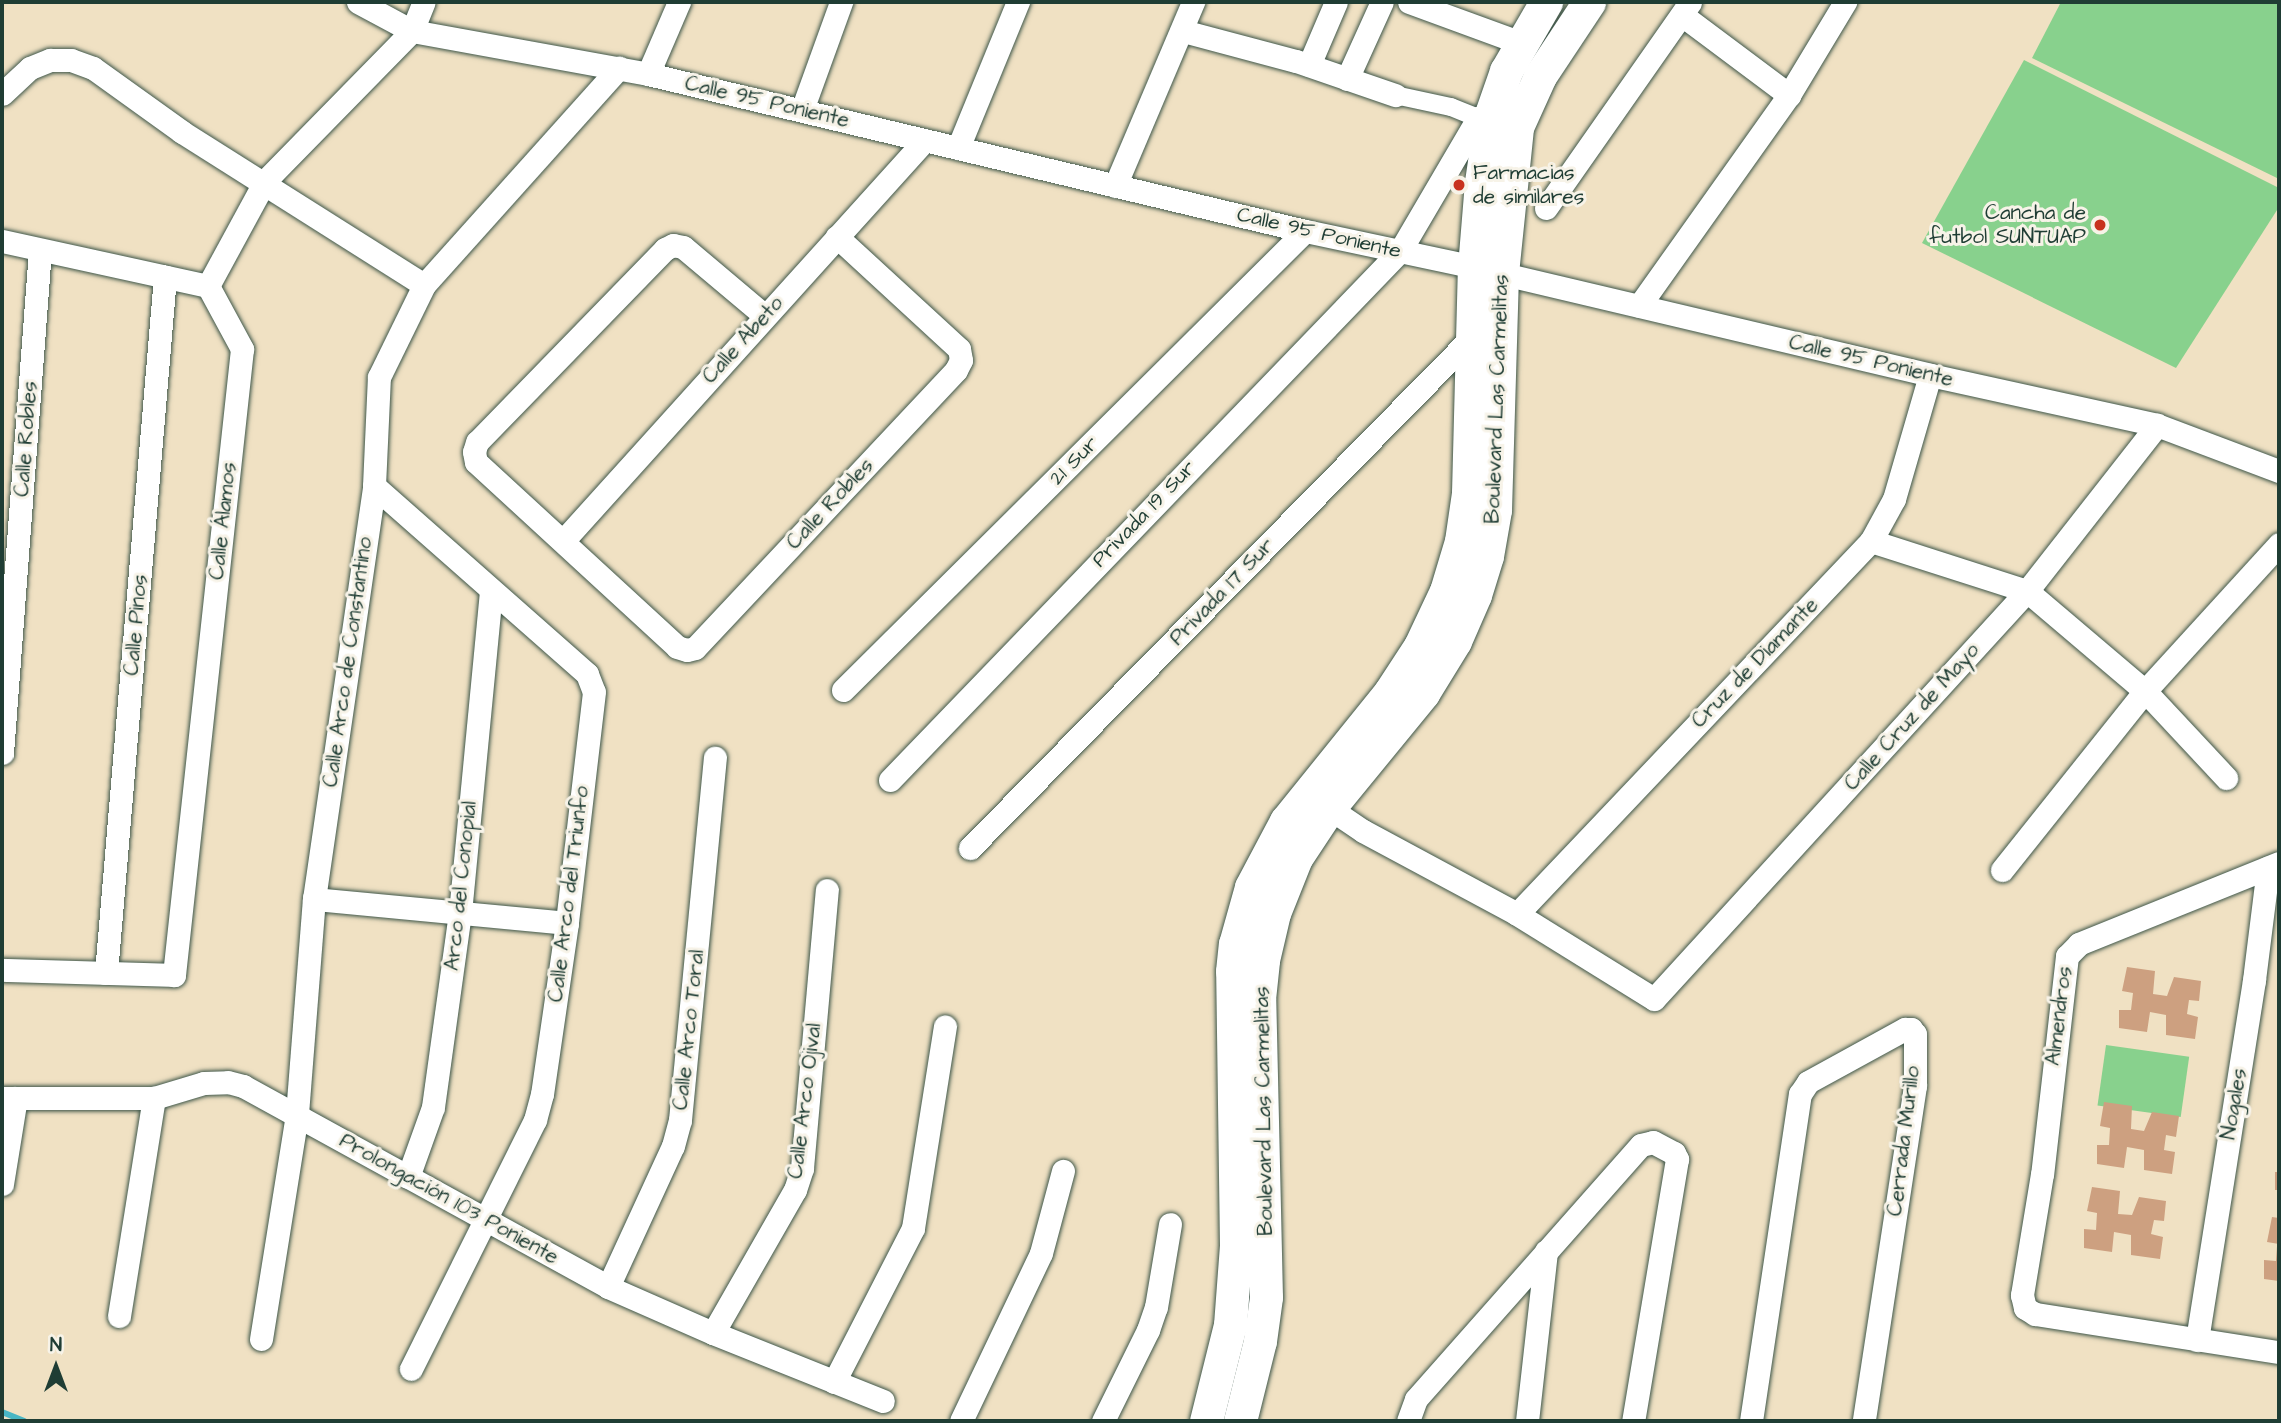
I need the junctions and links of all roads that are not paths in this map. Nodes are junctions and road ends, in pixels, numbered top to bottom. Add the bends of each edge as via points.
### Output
1 (358, 2) edge
2 (424, 2) edge
3 (679, 2) edge
4 (841, 2) edge
5 (1018, 2) edge
6 (1193, 2) edge
7 (1336, 2) edge
8 (1382, 2) edge
9 (1409, 2) edge
10 (1546, 2) edge
11 (1589, 2) edge
12 (1845, 2) edge
13 (1686, 8) edge
14 (412, 31) junction
15 (1183, 31) junction
16 (1521, 43) junction
17 (1309, 65) junction
18 (619, 68) junction
19 (648, 74) junction
20 (1347, 79) junction
21 (2, 94) edge
22 (1789, 94) junction
23 (1395, 95) joint
24 (802, 110) junction
25 (1485, 116) junction
26 (925, 140) junction
27 (958, 148) junction
28 (265, 181) junction
29 (1115, 186) junction
30 (1546, 208) dead end
31 (1305, 231) junction
32 (837, 237) junction
33 (2, 241) edge
34 (40, 250) junction
35 (1400, 251) junction
36 (1488, 270) junction
37 (165, 276) junction
38 (424, 285) junction
39 (208, 286) junction
40 (1639, 306) junction
41 (765, 316) junction
42 (1474, 335) junction
43 (1930, 375) junction
44 (2157, 425) junction
45 (2279, 471) edge
46 (374, 486) junction
47 (563, 541) junction
48 (1871, 541) junction
49 (2279, 544) edge
50 (491, 591) junction
51 (2027, 591) junction
52 (843, 690) dead end
53 (2145, 691) junction
54 (2, 753) edge
55 (715, 758) dead end
56 (2226, 778) dead end
57 (890, 780) dead end
58 (1329, 808) junction
59 (970, 848) dead end
60 (1283, 853) junction
61 (2274, 865) edge
62 (2002, 870) dead end
63 (827, 890) dead end
64 (314, 899) junction
65 (460, 913) junction
66 (1517, 914) junction
67 (567, 923) junction
68 (2, 970) edge
69 (106, 973) junction
70 (945, 1027) dead end
71 (9, 1098) edge
72 (154, 1098) junction
73 (297, 1114) junction
74 (1063, 1171) dead end
75 (408, 1177) junction
76 (2, 1184) edge
77 (484, 1220) junction
78 (1170, 1224) dead end
79 (1546, 1251) junction
80 (608, 1287) junction
81 (119, 1316) dead end
82 (713, 1333) junction
83 (261, 1339) dead end
84 (2197, 1340) junction
85 (2279, 1352) edge
86 (411, 1369) dead end
87 (834, 1382) junction
88 (883, 1401) dead end
89 (961, 1421) edge
90 (1103, 1421) edge
91 (1206, 1421) edge
92 (1240, 1421) edge
93 (1408, 1421) edge
94 (1527, 1421) edge
95 (1633, 1421) edge
96 (1751, 1421) edge
97 (1864, 1421) edge

1 - 14 street, Calle 95 Poniente
2 - 14 street
3 - 19 street
4 - 24 street
5 - 27 street
6 - 15 street
7 - 17 street
8 - 20 street
9 - 16 street
10 - 16 main road, Boulevard Las Carmelitas
11 - 36 main road, Boulevard Las Carmelitas via 1539,76 1517,127
12 - 22 street
13 - 22 street
13 - 30 street
14 - 18 street, Calle 95 Poniente
14 - 28 street
15 - 17 street
15 - 29 street
16 - 25 main road, Boulevard Las Carmelitas
17 - 20 street
18 - 19 street, Calle 95 Poniente
18 - 38 street, Calle Arco de Constantino
19 - 24 street, Calle 95 Poniente
20 - 23 street
21 - 28 street via 30,68 50,60 71,60 93,68 182,132
22 - 40 street
23 - 25 street
24 - 26 street, Calle 95 Poniente
25 - 35 street, Privada 19 Sur
25 - 36 main road, Boulevard Las Carmelitas via 1481,182
26 - 27 street, Calle 95 Poniente
26 - 32 street, Calle Abeto
27 - 29 street, Calle 95 Poniente
28 - 38 street
28 - 39 street
29 - 31 street, Calle 95 Poniente
31 - 35 street, Calle 95 Poniente
31 - 52 street, 21 Sur
32 - 41 street, Calle Abeto
32 - 47 street, Calle Robles via 959,349 961,360 956,370 695,648 677,647
33 - 34 street
34 - 37 street
34 - 54 street, Calle Robles
35 - 36 street, Calle 95 Poniente
35 - 57 street, Privada 19 Sur
36 - 40 street, Calle 95 Poniente
36 - 42 main road, Boulevard Las Carmelitas
36 - 58 main road, Boulevard Las Carmelitas via 1499,463 1488,556 1455,641 1391,736
37 - 39 street
37 - 69 street, Calle Pinos
38 - 46 street, Calle Arco de Constantino via 379,376
39 - 69 street, Calle Álamos via 242,349 174,975
40 - 43 street, Calle 95 Poniente
41 - 47 street, Calle Abeto
41 - 47 street via 683,247 673,245 477,442 476,462
42 - 59 street, Privada 17 Sur
42 - 60 main road, Boulevard Las Carmelitas via 1468,493 1461,541 1446,591 1420,646 1390,692 1286,821
43 - 44 street, Calle 95 Poniente
43 - 48 street, Cruz de Diamante via 1894,499
44 - 45 street, Calle 95 Poniente
44 - 51 street, Calle Cruz de Mayo
46 - 50 street, Calle Arco del Triunfo
46 - 64 street, Calle Arco de Constantino
48 - 51 street
48 - 66 street, Cruz de Diamante
49 - 53 street
50 - 65 street, Arco del Conopial
50 - 67 street, Calle Arco del Triunfo via 592,683
51 - 53 street
51 - 66 street, Calle Cruz de Mayo via 1654,999
53 - 56 street
53 - 62 street
55 - 80 street, Calle Arco Toral via 680,1120 673,1146
58 - 60 main road, Boulevard Las Carmelitas
58 - 66 street
60 - 91 main road, Boulevard Las Carmelitas via 1251,887 1233,958 1236,1246 1230,1325
60 - 92 main road, Boulevard Las Carmelitas via 1259,999 1266,1297
61 - 84 street, Nogales
61 - 84 street, Almendros via 2079,944 2067,956 2042,1174 2022,1295 2025,1308 2035,1314
63 - 82 street, Calle Arco Ojival via 802,1168 795,1190
64 - 65 street
64 - 73 street, Calle Arco de Constantino
65 - 67 street
65 - 75 street, Arco del Conopial via 433,1107
67 - 77 street, Calle Arco del Triunfo via 535,1120
68 - 69 street
70 - 87 street via 913,1228
71 - 72 street, Prolongación 103 Poniente
71 - 76 street
72 - 73 street, Prolongación 103 Poniente via 204,1083 228,1082
72 - 81 street
73 - 75 street, Prolongación 103 Poniente
73 - 83 street, Calle Arco de Constantino
74 - 89 street via 1041,1253
75 - 77 street, Prolongación 103 Poniente
77 - 80 street, Prolongación 103 Poniente
77 - 86 street, Calle Arco del Triunfo
78 - 90 street via 1156,1307
79 - 93 street via 1416,1399
79 - 94 street
79 - 95 street via 1641,1145 1653,1143 1674,1153 1677,1159
80 - 82 street, Prolongación 103 Poniente
82 - 87 street, Prolongación 103 Poniente
84 - 85 street
87 - 88 street, Prolongación 103 Poniente
96 - 97 street, Cerrada Murillo via 1800,1094 1808,1082 1905,1028 1915,1034 1915,1086

